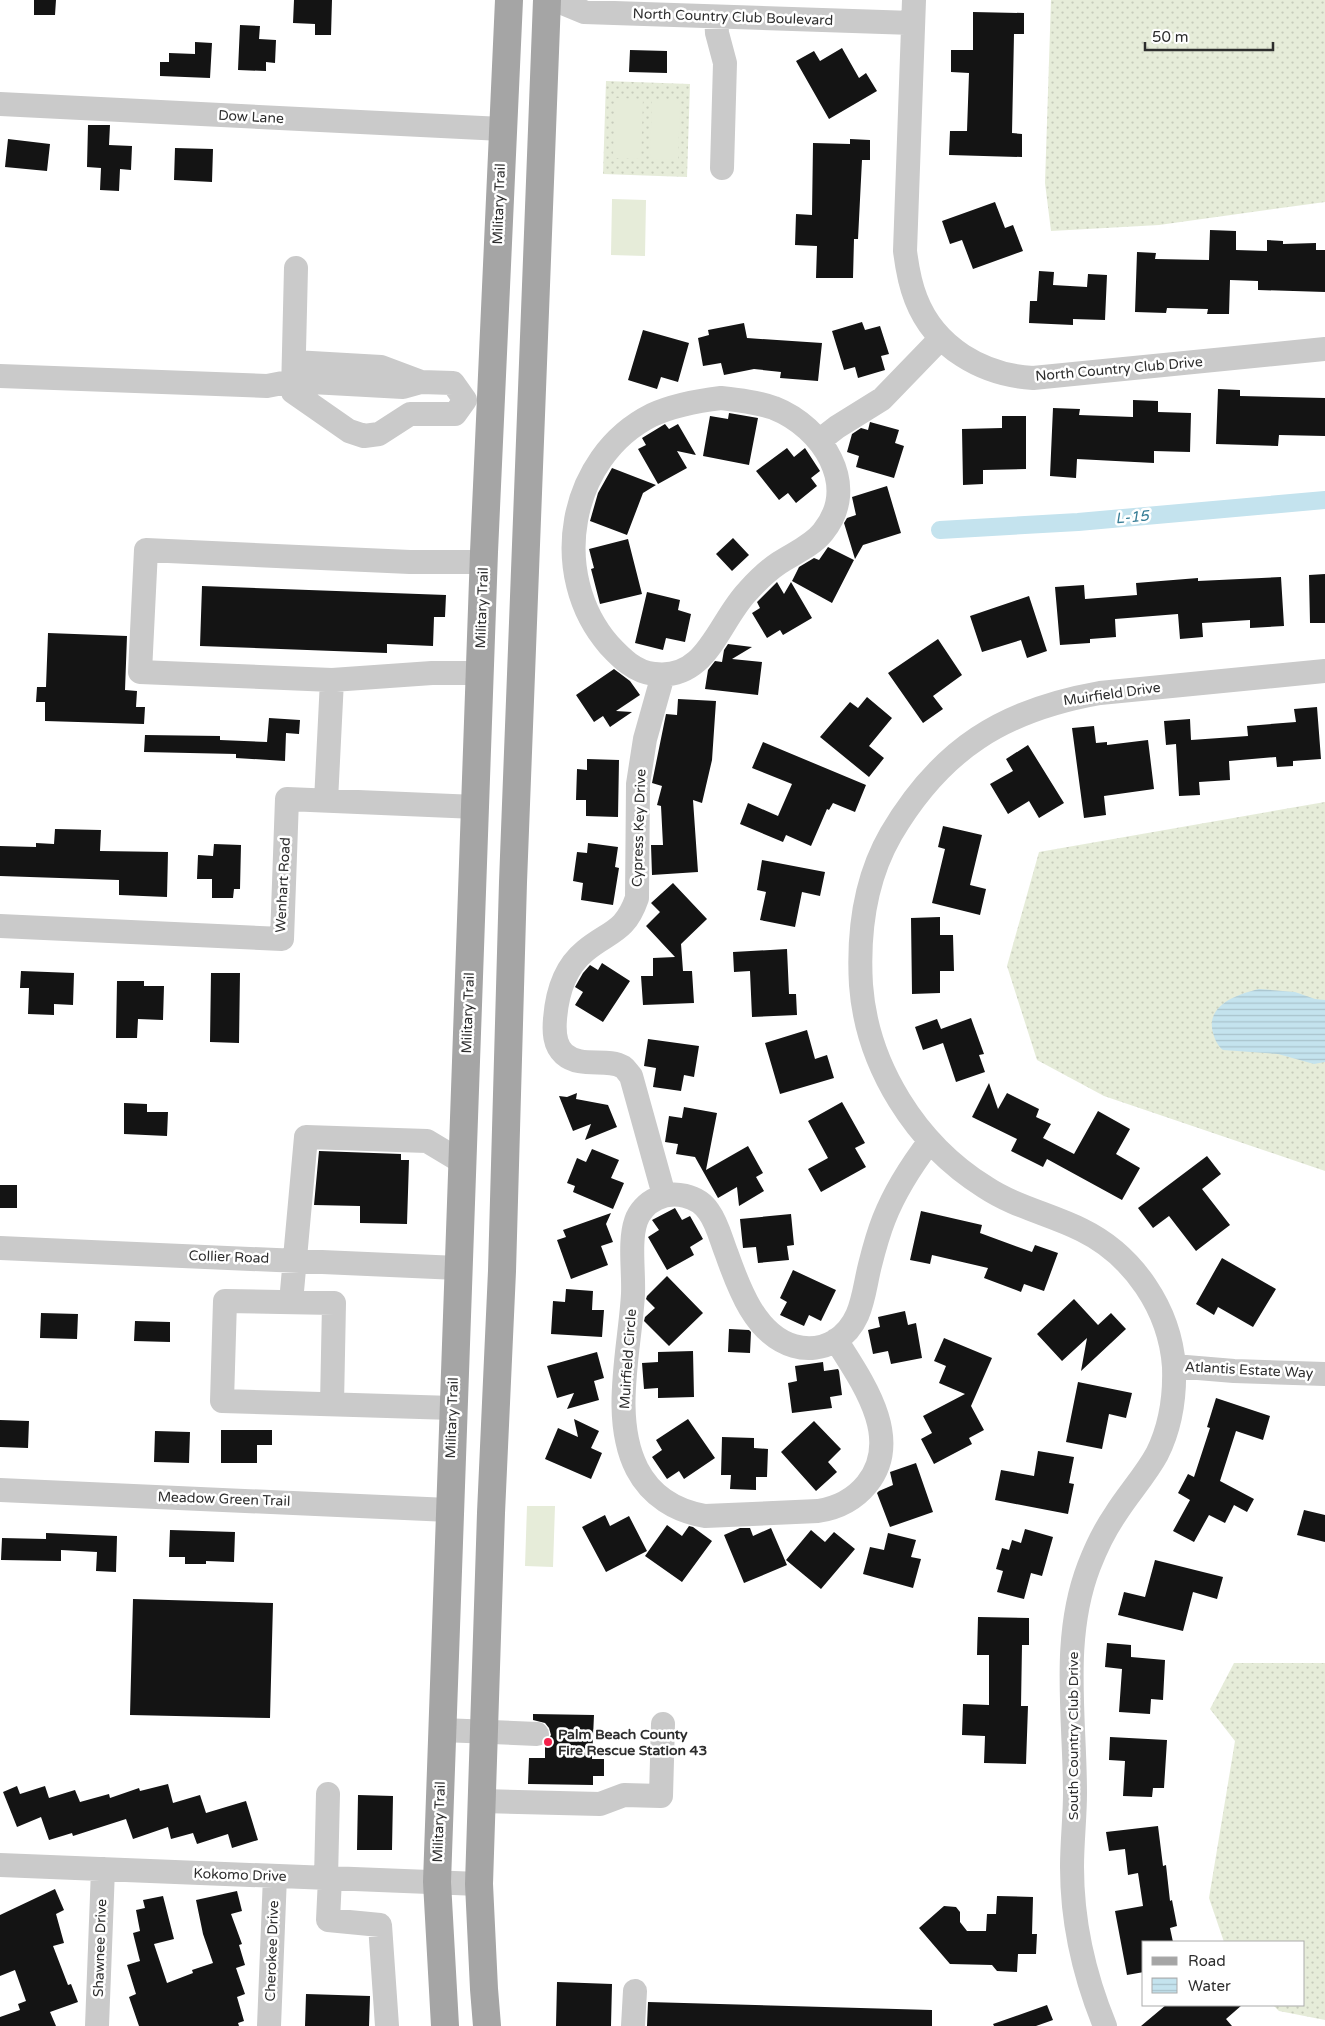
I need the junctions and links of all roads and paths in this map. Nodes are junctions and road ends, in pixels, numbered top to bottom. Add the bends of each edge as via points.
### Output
1 (509, 0) edge
2 (547, 0) edge
3 (555, 0) edge
4 (914, 11) edge
5 (716, 17) junction
6 (0, 104) edge
7 (502, 129) junction
8 (722, 168) dead end
9 (296, 268) dead end
10 (941, 338) junction
11 (1325, 349) edge
12 (294, 372) junction
13 (341, 374) junction
14 (0, 376) edge
15 (478, 401) junction
16 (327, 416) junction
17 (819, 441) junction
18 (483, 573) junction
19 (1325, 671) edge
20 (480, 673) junction
21 (663, 675) junction
22 (332, 680) junction
23 (517, 793) junction
24 (326, 801) junction
25 (476, 807) junction
26 (0, 926) edge
27 (508, 1056) junction
28 (930, 1142) junction
29 (462, 1162) junction
30 (664, 1195) junction
31 (0, 1248) edge
32 (294, 1260) junction
33 (458, 1268) junction
34 (291, 1302) junction
35 (836, 1340) junction
36 (1174, 1366) junction
37 (1325, 1374) edge
38 (332, 1404) junction
39 (453, 1408) junction
40 (0, 1490) edge
41 (449, 1510) junction
42 (663, 1724) dead end
43 (442, 1730) junction
44 (484, 1731) junction
45 (537, 1734) dead end
46 (328, 1794) dead end
47 (482, 1800) junction
48 (0, 1865) edge
49 (104, 1869) junction
50 (275, 1876) junction
51 (328, 1878) junction
52 (437, 1882) junction
53 (480, 1884) junction
54 (635, 1991) dead end
55 (97, 2026) edge
56 (269, 2026) edge
57 (388, 2026) edge
58 (445, 2026) edge
59 (487, 2026) edge
60 (633, 2026) edge
61 (1105, 2026) edge

1 - 7 main road, Military Trail
2 - 23 main road
3 - 5 street, North Country Club Boulevard via 584,12
4 - 5 street, North Country Club Boulevard
4 - 10 street, North Country Club Drive via 905,251 916,299
5 - 8 street via 725,63
6 - 7 street, Dow Lane
7 - 15 main road, Military Trail
9 - 12 street
10 - 11 street, North Country Club Drive via 966,359 992,370 1033,378
10 - 17 street via 882,399
12 - 13 street
12 - 14 street via 266,386
12 - 16 street via 293,392
13 - 15 street via 403,387 421,382 453,383
13 - 16 street
15 - 16 street via 455,414 410,414 379,434 364,436 349,431
15 - 18 main road, Military Trail
17 - 21 street via 830,457 838,480 837,504 829,523 813,542 767,572 746,593 698,661 688,669
17 - 21 street via 798,422 774,408 747,400 696,400 673,406 637,425 612,446 597,465 574,521 574,570 580,594 602,637 618,655 638,670
18 - 20 main road, Military Trail
18 - 22 street via 410,562 146,550 140,672
18 - 23 main road via 498,616 495,776
19 - 28 street, Muirfield Drive via 1064,699 1029,710 996,727 965,747 929,780 906,809 878,864 862,923 860,960 866,1020 877,1056 892,1089
20 - 22 street via 432,672
20 - 25 main road, Military Trail
21 - 30 street, Cypress Key Drive via 645,739 638,784 637,898 626,922 584,952 566,973 556,1002 554,1030 556,1043 574,1060 622,1067 631,1076
22 - 24 street
23 - 27 main road
24 - 25 street, Wenhart Road
24 - 26 street, Wenhart Road via 287,799 282,939
25 - 27 main road via 487,815 497,836 491,1024
25 - 29 main road, Military Trail
27 - 44 main road
28 - 35 street via 895,1195 876,1242 860,1311 846,1332
28 - 36 street, South Country Club Drive via 987,1189 1020,1206 1081,1229 1123,1258 1154,1300 1164,1323
29 - 32 street via 427,1141 306,1137
29 - 33 main road, Military Trail
30 - 35 street via 680,1194 702,1203 710,1213 750,1307 776,1338 793,1346 812,1348
30 - 35 street, Muirfield Circle via 643,1209 633,1233 633,1293 624,1389 628,1442 636,1468 655,1494 691,1514 719,1517 830,1509 862,1491 880,1458 881,1429 864,1386
31 - 32 street, Collier Road
32 - 33 street, Collier Road
32 - 34 street
33 - 39 main road, Military Trail
34 - 38 street via 334,1303
34 - 38 street via 226,1301 222,1401
36 - 37 street, Atlantis Estate Way
36 - 61 street, South Country Club Drive via 1170,1419 1162,1443 1095,1549 1086,1572 1073,1634 1070,1680 1075,1793 1074,1912 1082,1957
38 - 39 street
39 - 41 main road, Military Trail
40 - 41 street, Meadow Green Trail
41 - 43 main road, Military Trail
42 - 47 street via 661,1796 624,1796 600,1804
43 - 44 street
43 - 52 main road, Military Trail
44 - 45 street
44 - 47 main road
46 - 51 street
47 - 53 main road
48 - 49 street, Kokomo Drive
49 - 50 street, Kokomo Drive
49 - 55 street, Shawnee Drive
50 - 51 street, Kokomo Drive
50 - 56 street, Cherokee Drive
51 - 52 street, Kokomo Drive
51 - 57 street via 328,1920 380,1925
52 - 53 street, Kokomo Drive
52 - 58 main road, Military Trail
53 - 59 main road
54 - 60 street

